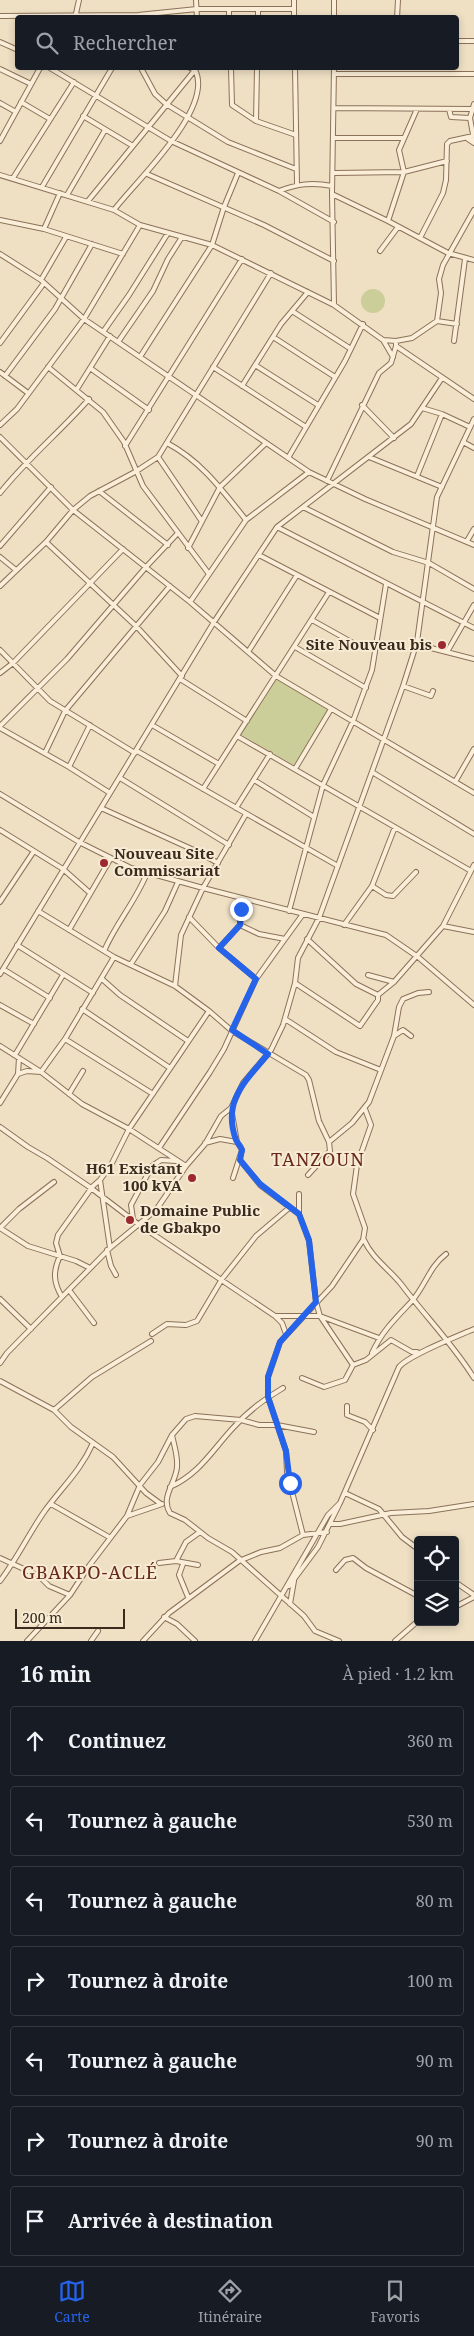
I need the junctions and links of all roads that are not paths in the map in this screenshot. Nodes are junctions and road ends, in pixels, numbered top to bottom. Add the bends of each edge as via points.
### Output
1 (79, 0) edge
2 (196, 0) edge
3 (294, 0) edge
4 (334, 0) edge
5 (398, 0) edge
6 (197, 9) junction
7 (229, 9) junction
8 (258, 9) junction
9 (294, 9) junction
10 (76, 15) edge
11 (138, 15) edge
12 (197, 15) edge
13 (229, 15) edge
14 (258, 15) edge
15 (294, 15) edge
16 (334, 15) edge
17 (398, 15) edge
18 (0, 16) edge
19 (15, 16) edge
20 (459, 41) edge
21 (474, 41) edge
22 (0, 42) edge
23 (15, 49) edge
24 (0, 68) edge
25 (39, 70) edge
26 (53, 70) edge
27 (111, 70) edge
28 (142, 70) edge
29 (194, 70) edge
30 (195, 70) edge
31 (231, 70) edge
32 (257, 70) edge
33 (295, 70) edge
34 (334, 70) edge
35 (334, 74) junction
36 (474, 74) edge
37 (74, 82) junction
38 (31, 84) junction
39 (95, 94) junction
40 (21, 102) junction
41 (0, 103) edge
42 (166, 104) junction
43 (474, 104) edge
44 (334, 108) junction
45 (417, 109) junction
46 (449, 109) junction
47 (472, 109) junction
48 (16, 112) junction
49 (83, 116) junction
50 (188, 118) junction
51 (470, 118) junction
52 (50, 120) junction
53 (256, 121) junction
54 (148, 127) junction
55 (105, 130) junction
56 (296, 135) junction
57 (334, 138) junction
58 (403, 138) junction
59 (474, 138) edge
60 (468, 139) junction
61 (0, 141) edge
62 (171, 141) junction
63 (474, 143) edge
64 (132, 146) junction
65 (446, 161) junction
66 (296, 169) junction
67 (404, 172) junction
68 (238, 173) junction
69 (334, 173) junction
70 (146, 174) junction
71 (0, 175) edge
72 (13, 178) junction
73 (297, 184) junction
74 (332, 186) junction
75 (42, 187) junction
76 (279, 191) junction
77 (60, 193) junction
78 (332, 194) junction
79 (67, 195) junction
80 (88, 201) junction
81 (224, 207) junction
82 (114, 210) junction
83 (474, 210) edge
84 (0, 220) edge
85 (388, 221) junction
86 (334, 222) junction
87 (140, 226) junction
88 (398, 226) junction
89 (44, 229) junction
90 (168, 233) junction
91 (66, 236) junction
92 (182, 237) junction
93 (420, 238) junction
94 (92, 244) junction
95 (212, 245) junction
96 (380, 251) dead end
97 (448, 253) junction
98 (0, 254) edge
99 (123, 254) junction
100 (242, 259) junction
101 (465, 259) junction
102 (474, 260) edge
103 (334, 261) junction
104 (271, 274) junction
105 (42, 282) junction
106 (308, 292) junction
107 (61, 298) junction
108 (334, 304) junction
109 (292, 311) junction
110 (84, 319) junction
111 (437, 320) junction
112 (363, 324) junction
113 (457, 324) junction
114 (103, 332) junction
115 (110, 336) junction
116 (273, 336) junction
117 (383, 340) junction
118 (454, 341) dead end
119 (118, 342) junction
120 (0, 343) edge
121 (396, 344) junction
122 (351, 349) junction
123 (393, 356) junction
124 (140, 357) junction
125 (255, 365) junction
126 (48, 367) junction
127 (213, 367) junction
128 (90, 368) junction
129 (0, 372) edge
130 (5, 376) junction
131 (169, 377) junction
132 (335, 377) junction
133 (442, 378) junction
134 (242, 386) junction
135 (78, 389) junction
136 (28, 394) junction
137 (196, 395) junction
138 (89, 399) junction
139 (474, 399) edge
140 (318, 405) junction
141 (362, 405) junction
142 (422, 408) junction
143 (149, 410) junction
144 (442, 414) junction
145 (474, 419) edge
146 (0, 425) edge
147 (306, 427) junction
148 (470, 427) junction
149 (0, 437) edge
150 (394, 438) junction
151 (463, 442) junction
152 (166, 443) junction
153 (266, 443) junction
154 (125, 446) junction
155 (474, 448) edge
156 (158, 457) junction
157 (369, 457) junction
158 (288, 458) junction
159 (25, 462) junction
160 (135, 472) junction
161 (309, 472) junction
162 (417, 476) junction
163 (327, 481) junction
164 (334, 483) junction
165 (51, 487) junction
166 (220, 487) junction
167 (442, 487) junction
168 (99, 490) junction
169 (0, 493) edge
170 (304, 507) junction
171 (73, 510) junction
172 (201, 520) junction
173 (246, 520) junction
174 (277, 527) junction
175 (434, 528) junction
176 (474, 529) edge
177 (178, 533) junction
178 (467, 541) junction
179 (46, 542) junction
180 (168, 545) junction
181 (474, 545) edge
182 (0, 546) edge
183 (123, 548) junction
184 (188, 548) junction
185 (260, 555) junction
186 (0, 557) edge
187 (429, 563) junction
188 (146, 566) junction
189 (16, 570) junction
190 (208, 574) junction
191 (297, 575) junction
192 (90, 582) junction
193 (386, 584) junction
194 (0, 586) edge
195 (170, 586) junction
196 (474, 589) edge
197 (329, 592) junction
198 (190, 602) junction
199 (424, 603) junction
200 (113, 605) junction
201 (474, 606) edge
202 (380, 618) junction
203 (312, 620) junction
204 (214, 622) junction
205 (464, 622) junction
206 (137, 627) junction
207 (474, 628) edge
208 (417, 642) junction
209 (355, 644) dead end
210 (295, 647) junction
211 (0, 650) edge
212 (248, 652) junction
213 (446, 652) junction
214 (474, 659) edge
215 (13, 663) junction
216 (0, 673) edge
217 (276, 676) junction
218 (181, 677) junction
219 (404, 686) junction
220 (366, 688) junction
221 (37, 690) junction
222 (433, 691) dead end
223 (331, 709) junction
224 (65, 711) junction
225 (247, 721) junction
226 (353, 721) junction
227 (90, 725) junction
228 (152, 725) junction
229 (0, 727) edge
230 (237, 736) junction
231 (384, 739) junction
232 (474, 749) edge
233 (136, 752) junction
234 (45, 753) junction
235 (270, 754) junction
236 (219, 764) junction
237 (69, 767) junction
238 (295, 769) junction
239 (372, 772) junction
240 (120, 778) junction
241 (254, 780) junction
242 (455, 782) junction
243 (323, 785) junction
244 (203, 789) junction
245 (110, 793) junction
246 (474, 793) edge
247 (0, 794) edge
248 (360, 806) junction
249 (101, 808) junction
250 (236, 808) junction
251 (246, 814) junction
252 (314, 817) junction
253 (395, 827) junction
254 (0, 830) edge
255 (474, 834) edge
256 (79, 842) junction
257 (229, 845) junction
258 (306, 847) junction
259 (34, 851) junction
260 (111, 858) junction
261 (218, 863) junction
262 (338, 866) junction
263 (473, 867) edge
264 (63, 869) junction
265 (416, 872) dead end
266 (147, 873) junction
267 (178, 882) junction
268 (372, 886) junction
269 (203, 888) junction
270 (90, 893) junction
271 (243, 899) junction
272 (0, 902) edge
273 (38, 911) junction
274 (289, 911) junction
275 (302, 914) junction
276 (189, 917) junction
277 (319, 918) junction
278 (240, 925) junction
279 (344, 925) junction
280 (444, 926) junction
281 (69, 930) junction
282 (474, 932) edge
283 (307, 939) junction
284 (285, 940) junction
285 (17, 945) junction
286 (219, 948) junction
287 (104, 951) junction
288 (114, 957) junction
289 (418, 957) junction
290 (131, 964) junction
291 (1, 972) edge
292 (64, 975) junction
293 (368, 975) dead end
294 (102, 979) junction
295 (256, 979) junction
296 (394, 982) junction
297 (295, 983) junction
298 (175, 986) junction
299 (93, 992) junction
300 (428, 992) dead end
301 (378, 995) junction
302 (50, 998) junction
303 (0, 1005) edge
304 (474, 1006) edge
305 (82, 1009) junction
306 (210, 1011) junction
307 (285, 1019) junction
308 (34, 1024) junction
309 (232, 1030) junction
310 (394, 1036) junction
311 (411, 1036) dead end
312 (65, 1039) junction
313 (188, 1041) junction
314 (0, 1046) edge
315 (268, 1054) junction
316 (14, 1055) junction
317 (19, 1058) junction
318 (170, 1068) junction
319 (381, 1070) junction
320 (83, 1071) dead end
321 (41, 1072) junction
322 (18, 1074) junction
323 (69, 1094) junction
324 (153, 1094) junction
325 (0, 1102) edge
326 (231, 1108) junction
327 (364, 1109) junction
328 (0, 1127) edge
329 (128, 1129) junction
330 (237, 1142) junction
331 (329, 1142) junction
332 (205, 1144) junction
333 (158, 1148) junction
334 (240, 1160) junction
335 (178, 1161) junction
336 (186, 1166) junction
337 (308, 1175) dead end
338 (233, 1178) dead end
339 (100, 1180) junction
340 (54, 1182) dead end
341 (91, 1188) junction
342 (299, 1194) dead end
343 (102, 1196) junction
344 (290, 1208) junction
345 (299, 1214) junction
346 (134, 1221) junction
347 (138, 1224) junction
348 (0, 1228) edge
349 (364, 1240) junction
350 (108, 1249) junction
351 (446, 1254) dead end
352 (60, 1256) junction
353 (90, 1268) junction
354 (116, 1275) dead end
355 (222, 1279) junction
356 (69, 1290) junction
357 (62, 1297) junction
358 (0, 1299) edge
359 (412, 1300) junction
360 (316, 1302) junction
361 (275, 1316) junction
362 (303, 1316) junction
363 (320, 1316) junction
364 (94, 1323) dead end
365 (31, 1329) junction
366 (474, 1329) edge
367 (152, 1334) dead end
368 (286, 1334) junction
369 (379, 1338) junction
370 (449, 1340) junction
371 (151, 1341) dead end
372 (417, 1352) dead end
373 (371, 1355) junction
374 (0, 1363) edge
375 (353, 1365) junction
376 (302, 1378) dead end
377 (474, 1378) edge
378 (0, 1381) edge
379 (283, 1388) dead end
380 (268, 1397) junction
381 (347, 1406) dead end
382 (54, 1410) junction
383 (240, 1420) junction
384 (277, 1425) junction
385 (373, 1430) junction
386 (314, 1432) dead end
387 (172, 1435) junction
388 (93, 1443) junction
389 (140, 1485) junction
390 (170, 1487) junction
391 (345, 1493) junction
392 (167, 1503) junction
393 (340, 1503) junction
394 (51, 1504) junction
395 (161, 1504) junction
396 (474, 1504) edge
397 (385, 1515) junction
398 (127, 1516) junction
399 (331, 1524) junction
400 (200, 1532) junction
401 (327, 1532) junction
402 (317, 1533) junction
403 (303, 1535) junction
404 (109, 1537) junction
405 (414, 1546) edge
406 (0, 1558) edge
407 (176, 1561) junction
408 (239, 1561) junction
409 (159, 1563) dead end
410 (12, 1564) junction
411 (183, 1564) junction
412 (198, 1565) dead end
413 (336, 1570) dead end
414 (0, 1581) edge
415 (294, 1581) junction
416 (460, 1586) edge
417 (286, 1588) junction
418 (414, 1594) edge
419 (70, 1595) junction
420 (282, 1596) junction
421 (474, 1596) edge
422 (188, 1598) junction
423 (290, 1604) junction
424 (459, 1605) edge
425 (164, 1617) junction
426 (414, 1624) edge
427 (98, 1631) dead end
428 (27, 1641) edge
429 (91, 1641) edge
430 (143, 1641) edge
431 (195, 1641) edge
432 (255, 1641) edge
433 (339, 1641) edge
434 (395, 1641) edge

1 - 10 street
2 - 6 street
3 - 9 street
4 - 16 street
5 - 17 street
6 - 7 street
6 - 11 street
6 - 12 street
7 - 8 street
7 - 13 street
8 - 9 street
8 - 14 street
9 - 15 street
18 - 19 street
20 - 21 street
22 - 23 street
24 - 38 street
25 - 38 street
26 - 37 street
27 - 39 street
28 - 42 street via 158,97
29 - 42 street
30 - 50 street via 199,83
31 - 53 street via 232,105
32 - 53 street
33 - 56 street
34 - 35 street
35 - 36 street
35 - 44 street
37 - 39 street
37 - 52 street
38 - 40 street
39 - 49 street
39 - 54 street
40 - 48 street
40 - 52 street
41 - 48 street
42 - 50 street
42 - 54 street
43 - 47 street
44 - 45 street
44 - 57 street
45 - 46 street
45 - 58 street
46 - 47 street
46 - 51 street via 451,117
47 - 51 street
48 - 61 street
49 - 55 street
49 - 75 street
50 - 62 street
50 - 66 street via 228,142
51 - 59 street
52 - 72 street
53 - 56 street
54 - 62 street
54 - 64 street
55 - 64 street
55 - 79 street
56 - 66 street
57 - 58 street
57 - 69 street
58 - 67 street via 398,150
59 - 60 street
60 - 63 street
60 - 65 street via 448,142
62 - 68 street
62 - 70 street
64 - 80 street
65 - 67 street
65 - 93 street via 443,193
66 - 73 street
67 - 69 street
67 - 85 street
68 - 76 street
68 - 81 street
69 - 74 street
70 - 81 street
70 - 82 street
71 - 72 street
72 - 75 street
73 - 74 street
73 - 76 street
74 - 78 street
75 - 77 street
76 - 86 street
77 - 79 street
77 - 89 street
78 - 85 street
78 - 86 street
79 - 80 street
80 - 82 street
81 - 95 street
81 - 103 street
82 - 87 street
83 - 97 street
84 - 89 street
85 - 88 street
86 - 103 street
87 - 90 street
87 - 99 street
88 - 93 street
88 - 96 street
89 - 91 street
90 - 92 street
90 - 114 street
91 - 94 street
91 - 105 street
92 - 95 street
92 - 119 street via 153,291
93 - 97 street
94 - 99 street
94 - 107 street
95 - 100 street
95 - 124 street
97 - 101 street
97 - 111 street via 439,279 441,293
98 - 105 street
99 - 110 street
100 - 104 street
100 - 131 street
101 - 102 street
101 - 113 street
103 - 108 street
104 - 106 street
104 - 127 street
105 - 107 street
105 - 120 street
106 - 108 street
106 - 109 street
107 - 110 street
107 - 130 street
108 - 112 street
109 - 116 street
109 - 122 street
110 - 114 street
110 - 126 street
111 - 113 street
111 - 121 street via 412,338
112 - 117 street
112 - 122 street
113 - 118 street
114 - 115 street
115 - 119 street
115 - 128 street
116 - 125 street
116 - 132 street
117 - 121 street
117 - 123 street
119 - 124 street
121 - 123 street
121 - 133 street
122 - 132 street
123 - 141 street via 391,363 379,373
124 - 131 street
125 - 134 street
125 - 140 street
126 - 135 street
126 - 136 street
127 - 134 street
127 - 137 street
128 - 135 street
128 - 143 street
129 - 130 street
130 - 136 street
131 - 137 street
131 - 143 street
132 - 140 street
133 - 139 street
133 - 142 street
134 - 147 street
135 - 138 street
136 - 146 street
137 - 152 street
137 - 153 street
138 - 154 street via 103,412
138 - 159 street
140 - 147 street
141 - 150 street
141 - 163 street
142 - 144 street
142 - 150 street via 411,424
143 - 154 street
144 - 148 street
144 - 162 street
145 - 148 street
147 - 158 street
148 - 151 street
149 - 159 street
150 - 157 street
151 - 155 street
151 - 167 street
152 - 156 street
152 - 166 street via 203,467
153 - 158 street
153 - 166 street
154 - 160 street
156 - 160 street
156 - 172 street
157 - 162 street
157 - 164 street
158 - 161 street
159 - 165 street
159 - 169 street
160 - 168 street
160 - 177 street
161 - 163 street
161 - 173 street
162 - 167 street
163 - 164 street
164 - 170 street
164 - 175 street
165 - 171 street
165 - 182 street
166 - 172 street
166 - 173 street
167 - 175 street via 437,497
168 - 171 street
168 - 180 street
170 - 174 street
170 - 187 street via 393,552
171 - 179 street
171 - 183 street
172 - 184 street
173 - 190 street
174 - 185 street
174 - 193 street
175 - 178 street
175 - 187 street
176 - 178 street
177 - 180 street
177 - 184 street
178 - 181 street
179 - 189 street
179 - 192 street
180 - 188 street
183 - 188 street
183 - 192 street
184 - 190 street
185 - 191 street
185 - 204 street
186 - 189 street
187 - 196 street
187 - 199 street
188 - 195 street
188 - 200 street
189 - 194 street
190 - 198 street
191 - 197 street
191 - 212 street
192 - 200 street
192 - 215 street
193 - 199 street
193 - 202 street
195 - 198 street
195 - 206 street
197 - 202 street
197 - 203 street
198 - 204 street
199 - 205 street
199 - 208 street
200 - 206 street
200 - 221 street
201 - 205 street
202 - 220 street
203 - 209 street
203 - 210 street
204 - 212 street
204 - 218 street
205 - 207 street
205 - 213 street
206 - 218 street
206 - 224 street
208 - 213 street
208 - 219 street
210 - 217 street
210 - 220 street
211 - 215 street
212 - 217 street
213 - 214 street
215 - 216 street
215 - 221 street
217 - 223 street
217 - 225 street
218 - 225 street
218 - 228 street
219 - 222 street via 431,696
219 - 231 street
220 - 226 street
221 - 224 street
221 - 229 street
223 - 226 street
223 - 238 street
224 - 227 street
224 - 234 street
225 - 230 street
226 - 231 street
226 - 243 street
227 - 233 street
227 - 237 street
228 - 233 street
228 - 236 street
229 - 234 street
230 - 235 street
230 - 236 street
231 - 239 street
231 - 242 street
232 - 242 street
233 - 240 street
233 - 244 street
234 - 237 street
235 - 238 street
235 - 241 street
236 - 244 street
237 - 245 street
238 - 243 street
239 - 248 street
239 - 255 street
240 - 245 street
240 - 257 street
241 - 250 street
241 - 252 street
242 - 246 street
243 - 248 street
243 - 252 street
244 - 250 street
245 - 249 street
247 - 256 street
248 - 253 street
248 - 262 street
249 - 256 street
249 - 261 street
250 - 251 street
251 - 257 street
251 - 258 street
252 - 258 street
253 - 263 street
253 - 268 street
254 - 259 street
256 - 260 street
256 - 264 street
257 - 261 street
258 - 262 street
258 - 274 street
259 - 264 street
259 - 272 street
260 - 266 street
260 - 270 street
261 - 269 street
262 - 277 street
263 - 280 street
264 - 270 street
264 - 273 street
265 - 268 street via 393,896
266 - 267 street
266 - 287 street via 140,891
267 - 269 street
267 - 290 street via 165,911
268 - 279 street
269 - 271 street
269 - 276 street
270 - 281 street
271 - 274 street
271 - 278 street
273 - 281 street
273 - 285 street
274 - 275 street
275 - 277 street
275 - 284 street
276 - 286 street
276 - 298 street via 179,943
277 - 279 street
277 - 283 street
278 - 284 street via 259,934
278 - 286 street
279 - 289 street via 386,935
280 - 282 street
280 - 289 street
281 - 287 street
283 - 297 street via 298,958
283 - 301 street via 356,984
284 - 295 street
285 - 291 street
285 - 292 street
286 - 295 street
287 - 288 street
288 - 290 street
288 - 294 street
289 - 296 street
289 - 304 street
290 - 298 street
291 - 302 street
292 - 299 street
292 - 302 street
293 - 296 street
294 - 299 street
294 - 313 street
295 - 309 street
296 - 301 street
297 - 301 street via 360,1026 378,1000
297 - 307 street
298 - 306 street
299 - 305 street
300 - 310 street via 403,998
302 - 308 street
303 - 308 street
305 - 312 street
305 - 318 street
306 - 309 street
306 - 313 street
307 - 315 street
307 - 319 street via 336,1052
308 - 316 street
309 - 315 street
309 - 333 street via 210,1072
310 - 311 street via 403,1030
310 - 319 street
312 - 321 street
312 - 324 street
313 - 318 street
314 - 316 street
315 - 326 street via 243,1083
315 - 331 street via 300,1070 309,1080 319,1121
316 - 317 street
317 - 321 street
317 - 322 street
318 - 324 street
319 - 327 street
320 - 323 street
321 - 322 street
321 - 323 street
322 - 325 street
323 - 329 street
324 - 329 street
326 - 330 street
326 - 332 street via 221,1116
327 - 331 street
327 - 349 street via 371,1125 357,1164 353,1194 365,1228
328 - 341 street
329 - 333 street
329 - 339 street
330 - 332 street via 220,1139
330 - 334 street via 242,1150
331 - 337 street via 330,1151
332 - 336 street
333 - 335 street
334 - 338 street
334 - 344 street via 260,1184
335 - 336 street
335 - 346 street via 161,1160 152,1166 131,1205
336 - 347 street via 156,1210
339 - 341 street
339 - 343 street
340 - 348 street
341 - 343 street
341 - 352 street via 58,1235 56,1243
342 - 345 street
343 - 346 street
343 - 350 street
344 - 345 street
344 - 355 street via 256,1236
345 - 360 street via 309,1240
346 - 347 street
347 - 350 street
347 - 355 street
348 - 352 street via 28,1246
349 - 359 street
349 - 360 street via 336,1282
350 - 353 street
350 - 354 street
351 - 359 street via 436,1263
352 - 353 street
352 - 357 street via 54,1274
353 - 356 street
355 - 361 street
355 - 367 street via 197,1321 186,1325 167,1324
356 - 357 street
356 - 364 street
357 - 365 street
358 - 365 street
359 - 369 street
359 - 370 street
360 - 362 street
360 - 363 street
361 - 362 street
361 - 368 street
362 - 363 street
362 - 368 street
363 - 369 street
363 - 375 street
365 - 374 street
366 - 370 street
368 - 380 street via 268,1377
369 - 373 street
370 - 377 street
370 - 385 street via 402,1363
371 - 382 street via 92,1377
372 - 373 street via 391,1340
373 - 375 street
375 - 376 street via 345,1380 327,1387
378 - 382 street
379 - 380 street
380 - 383 street
380 - 384 street
381 - 385 street via 348,1415 365,1422
382 - 388 street
383 - 384 street
383 - 387 street via 191,1417
383 - 390 street via 207,1461
384 - 386 street
384 - 403 street via 286,1451 287,1472
385 - 391 street
387 - 389 street via 158,1462
387 - 390 street via 177,1464
388 - 389 street
388 - 394 street via 78,1471
389 - 395 street
389 - 398 street
390 - 392 street
391 - 393 street
391 - 397 street via 374,1505
392 - 395 street
392 - 400 street via 170,1513
393 - 399 street
393 - 402 street
394 - 404 street
394 - 410 street
395 - 398 street
396 - 397 street
397 - 399 street
397 - 405 street via 402,1537
398 - 404 street
399 - 401 street
400 - 407 street via 186,1542
400 - 408 street via 227,1548
401 - 402 street
401 - 415 street
402 - 403 street
402 - 417 street
403 - 408 street via 280,1548
404 - 419 street
406 - 410 street
407 - 409 street
407 - 411 street
408 - 420 street
408 - 422 street
410 - 414 street
410 - 419 street
411 - 412 street
411 - 422 street via 179,1575
413 - 418 street via 345,1560 353,1558
415 - 417 street
415 - 423 street
416 - 421 street
417 - 420 street
419 - 428 street
420 - 423 street
420 - 432 street
421 - 424 street
422 - 425 street
423 - 433 street via 315,1631
425 - 430 street
425 - 431 street
426 - 434 street
427 - 429 street

